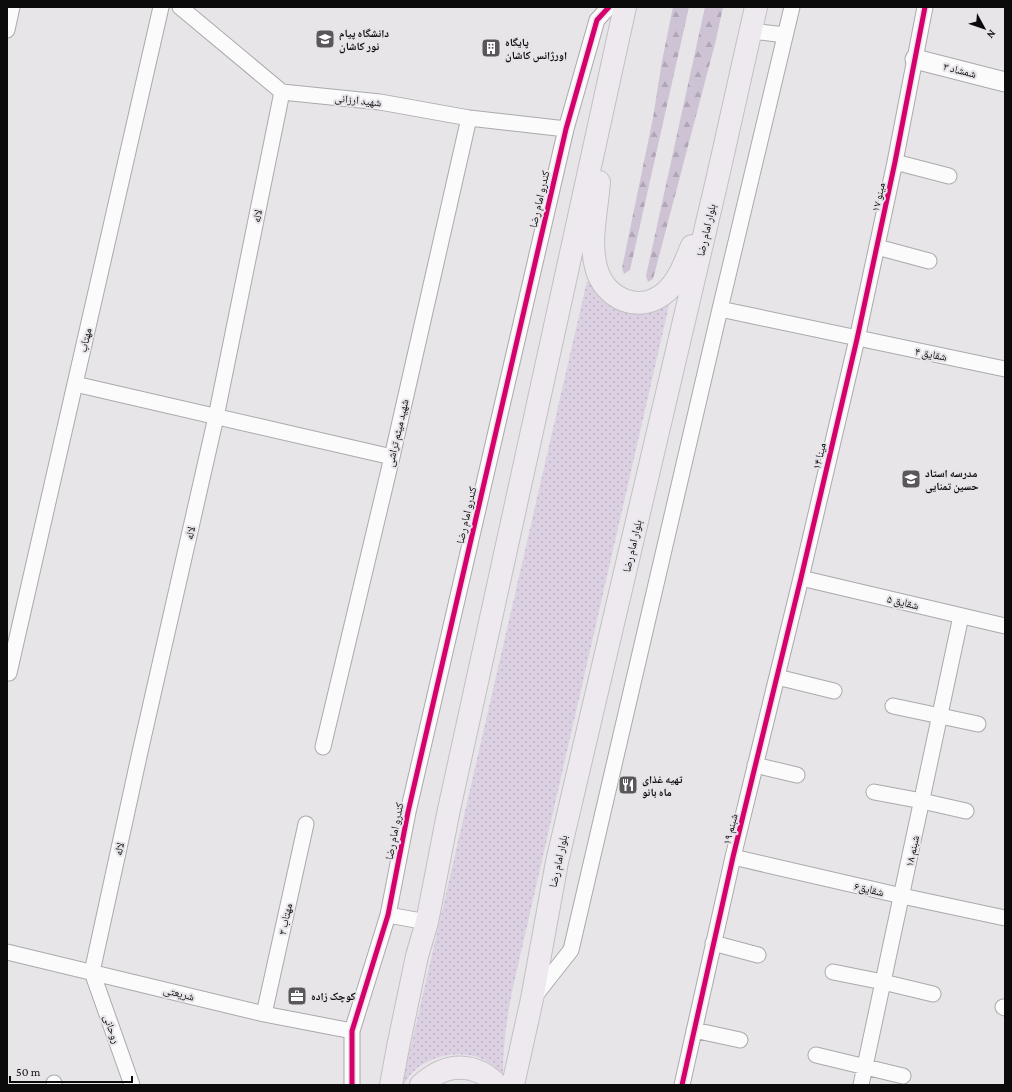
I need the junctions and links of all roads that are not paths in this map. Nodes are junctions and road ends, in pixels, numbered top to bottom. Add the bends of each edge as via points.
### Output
1 (12, 7) edge
2 (161, 7) edge
3 (180, 7) edge
4 (609, 7) edge
5 (625, 7) edge
6 (756, 7) edge
7 (792, 7) edge
8 (925, 7) edge
9 (7, 30) edge
10 (751, 31) junction
11 (785, 36) junction
12 (915, 59) junction
13 (611, 74) junction
14 (1005, 82) edge
15 (282, 92) junction
16 (469, 118) junction
17 (566, 129) junction
18 (895, 162) junction
19 (718, 176) junction
20 (949, 176) dead end
21 (877, 247) junction
22 (929, 261) dead end
23 (720, 310) junction
24 (857, 339) junction
25 (1005, 369) edge
26 (75, 384) junction
27 (216, 416) junction
28 (392, 457) junction
29 (801, 578) junction
30 (961, 616) junction
31 (1005, 626) edge
32 (9, 673) dead end
33 (777, 677) junction
34 (834, 691) dead end
35 (893, 706) dead end
36 (940, 715) junction
37 (978, 724) dead end
38 (323, 747) dead end
39 (755, 765) junction
40 (797, 775) dead end
41 (874, 792) dead end
42 (922, 801) junction
43 (966, 811) dead end
44 (306, 824) dead end
45 (733, 857) junction
46 (902, 896) junction
47 (388, 915) junction
48 (1005, 918) edge
49 (427, 922) junction
50 (713, 943) junction
51 (7, 952) edge
52 (758, 955) dead end
53 (92, 972) junction
54 (833, 972) dead end
55 (883, 982) junction
56 (933, 994) dead end
57 (532, 999) junction
58 (264, 1014) junction
59 (694, 1030) junction
60 (352, 1031) junction
61 (740, 1040) dead end
62 (816, 1055) dead end
63 (865, 1066) junction
64 (903, 1076) dead end
65 (132, 1085) edge
66 (352, 1085) edge
67 (392, 1085) edge
68 (421, 1085) edge
69 (496, 1085) edge
70 (512, 1085) edge
71 (682, 1085) edge
72 (861, 1085) edge

1 - 9 street
2 - 26 street, مهتاب
3 - 15 street
4 - 17 street, کندرو امام رضا via 598,20
5 - 13 main road
6 - 10 main road, بلوار امام رضا
7 - 11 street
8 - 12 street, مینو ۱۷
10 - 11 street
10 - 19 main road, بلوار امام رضا
11 - 23 street
12 - 14 street, شمشاد ۳
12 - 18 street, مینو ۱۷
13 - 19 main road via 593,240 596,268 605,286 619,298 631,303 650,301 667,291 683,268
13 - 49 main road via 448,814
15 - 16 street, شهید ارزانی via 380,102
15 - 27 street, لاله
16 - 17 street, شهید ارزانی
16 - 28 street, شهید میثم تراشی
17 - 47 street, کندرو امام رضا via 408,812
18 - 20 street
18 - 21 street, مینو ۱۷
19 - 57 main road, بلوار امام رضا via 557,862
21 - 22 street
21 - 24 street, مینو ۱۷
23 - 24 street, شقایق ۴
23 - 57 street via 571,950
24 - 25 street, شقایق ۴
24 - 29 street, مینا ۱۴
26 - 27 street
26 - 32 street, مهتاب
27 - 28 street
27 - 53 street, لاله
28 - 38 street, شهید میثم تراشی
29 - 30 street, شقایق ۵
29 - 33 street, شبنم ۱۹
30 - 31 street, شقایق ۵
30 - 36 street, شبنم ۱۸
33 - 34 street
33 - 39 street, شبنم ۱۹
35 - 36 street
36 - 37 street
36 - 42 street, شبنم ۱۸
39 - 40 street
39 - 45 street, شبنم ۱۹
41 - 42 street
42 - 43 street
42 - 46 street, شبنم ۱۸
44 - 58 street, مهتاب ۳
45 - 46 street, شقایق۶
45 - 50 street, شبنم ۱۹
46 - 48 street, شقایق۶
46 - 55 street, شبنم ۱۸
47 - 49 street
47 - 60 street, کندرو امام رضا
49 - 67 main road via 417,956
50 - 52 street
50 - 59 street, شبنم ۱۹
51 - 53 street, شریعتی
53 - 58 street, شریعتی
53 - 65 street, روحانی
54 - 55 street
55 - 56 street
55 - 63 street, شبنم ۱۸
57 - 70 main road, بلوار امام رضا
58 - 60 street, شریعتی
59 - 61 street
59 - 71 street, شبنم ۱۹
60 - 66 street, کندرو امام رضا
62 - 63 street
63 - 64 street
63 - 72 street, شبنم ۱۸
68 - 69 main road via 437,1074 454,1067 464,1067 485,1075

